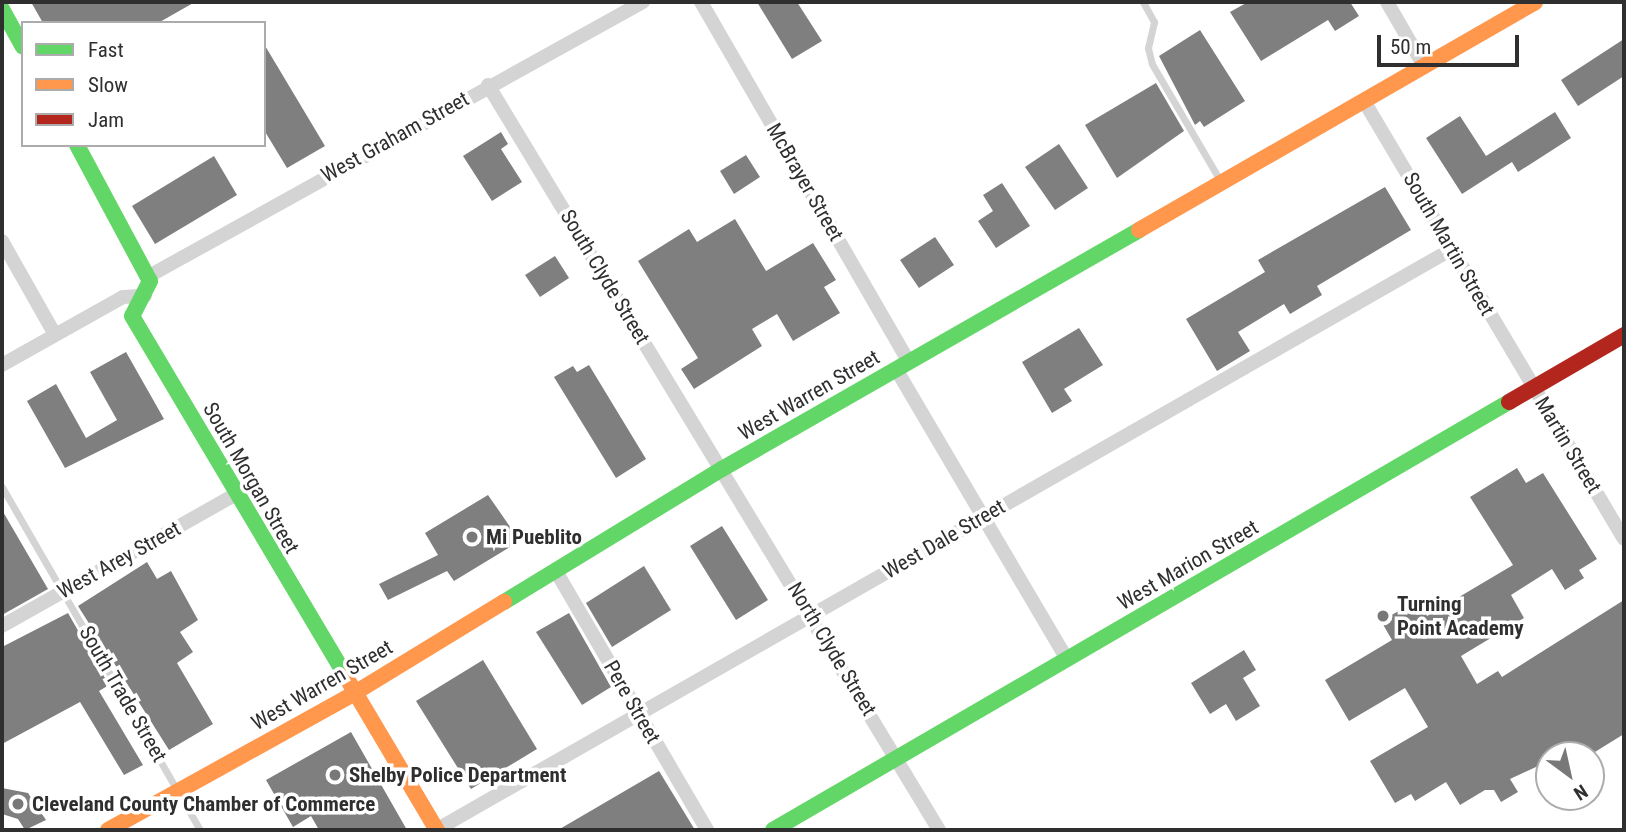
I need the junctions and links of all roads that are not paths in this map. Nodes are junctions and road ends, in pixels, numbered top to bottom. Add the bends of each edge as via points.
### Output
1 (643, 2) edge
2 (701, 2) edge
3 (1143, 2) edge
4 (1387, 2) edge
5 (1535, 2) edge
6 (2, 9) edge
7 (21, 43) edge
8 (1424, 66) junction
9 (488, 85) junction
10 (1364, 101) junction
11 (78, 147) edge
12 (1221, 183) junction
13 (2, 241) edge
14 (1452, 249) junction
15 (149, 276) junction
16 (145, 296) junction
17 (54, 333) junction
18 (1624, 335) edge
19 (2, 365) edge
20 (902, 366) junction
21 (1534, 388) junction
22 (722, 469) junction
23 (2, 487) edge
24 (236, 494) junction
25 (983, 517) junction
26 (1624, 539) edge
27 (557, 573) junction
28 (64, 591) junction
29 (811, 615) junction
30 (2, 626) edge
31 (1067, 659) junction
32 (353, 694) junction
33 (640, 714) junction
34 (898, 758) junction
35 (178, 791) junction
36 (108, 830) edge
37 (200, 830) edge
38 (437, 830) edge
39 (707, 830) edge
40 (773, 830) edge
41 (939, 830) edge

1 - 9 street, West Graham Street
2 - 20 street, McBrayer Street
3 - 12 lane via 1154,22 1148,48 1152,64
4 - 8 street
5 - 8 main road, West Warren Street
6 - 7 main road
8 - 10 main road, West Warren Street
9 - 15 street, West Graham Street
9 - 22 street, South Clyde Street
10 - 12 main road, West Warren Street
10 - 14 street, South Martin Street
11 - 15 main road
12 - 20 main road, West Warren Street
13 - 17 street
14 - 21 street, South Martin Street
14 - 25 street, West Dale Street
15 - 16 main road, South Morgan Street
16 - 17 street via 128,294
16 - 24 main road, South Morgan Street via 132,316
17 - 19 street
18 - 21 main road, West Marion Street
20 - 22 main road, West Warren Street
20 - 25 street, McBrayer Street
21 - 26 street, Martin Street
21 - 31 main road, West Marion Street
22 - 27 main road, West Warren Street
22 - 29 street, North Clyde Street
23 - 28 lane, South Trade Street
24 - 28 street, West Arey Street
24 - 32 main road, South Morgan Street
25 - 29 street, West Dale Street
25 - 31 street, McBrayer Street
27 - 32 main road, West Warren Street
27 - 33 street, Pere Street
28 - 30 street, West Arey Street
28 - 35 lane, South Trade Street
29 - 33 street, West Dale Street
29 - 34 street, North Clyde Street
31 - 34 main road, West Marion Street
32 - 35 main road, West Warren Street
32 - 38 main road, South Morgan Street
33 - 38 street, West Dale Street
33 - 39 street, Pere Street
34 - 40 main road, West Marion Street
34 - 41 street, North Clyde Street
35 - 36 main road, West Warren Street
35 - 37 lane, South Trade Street

